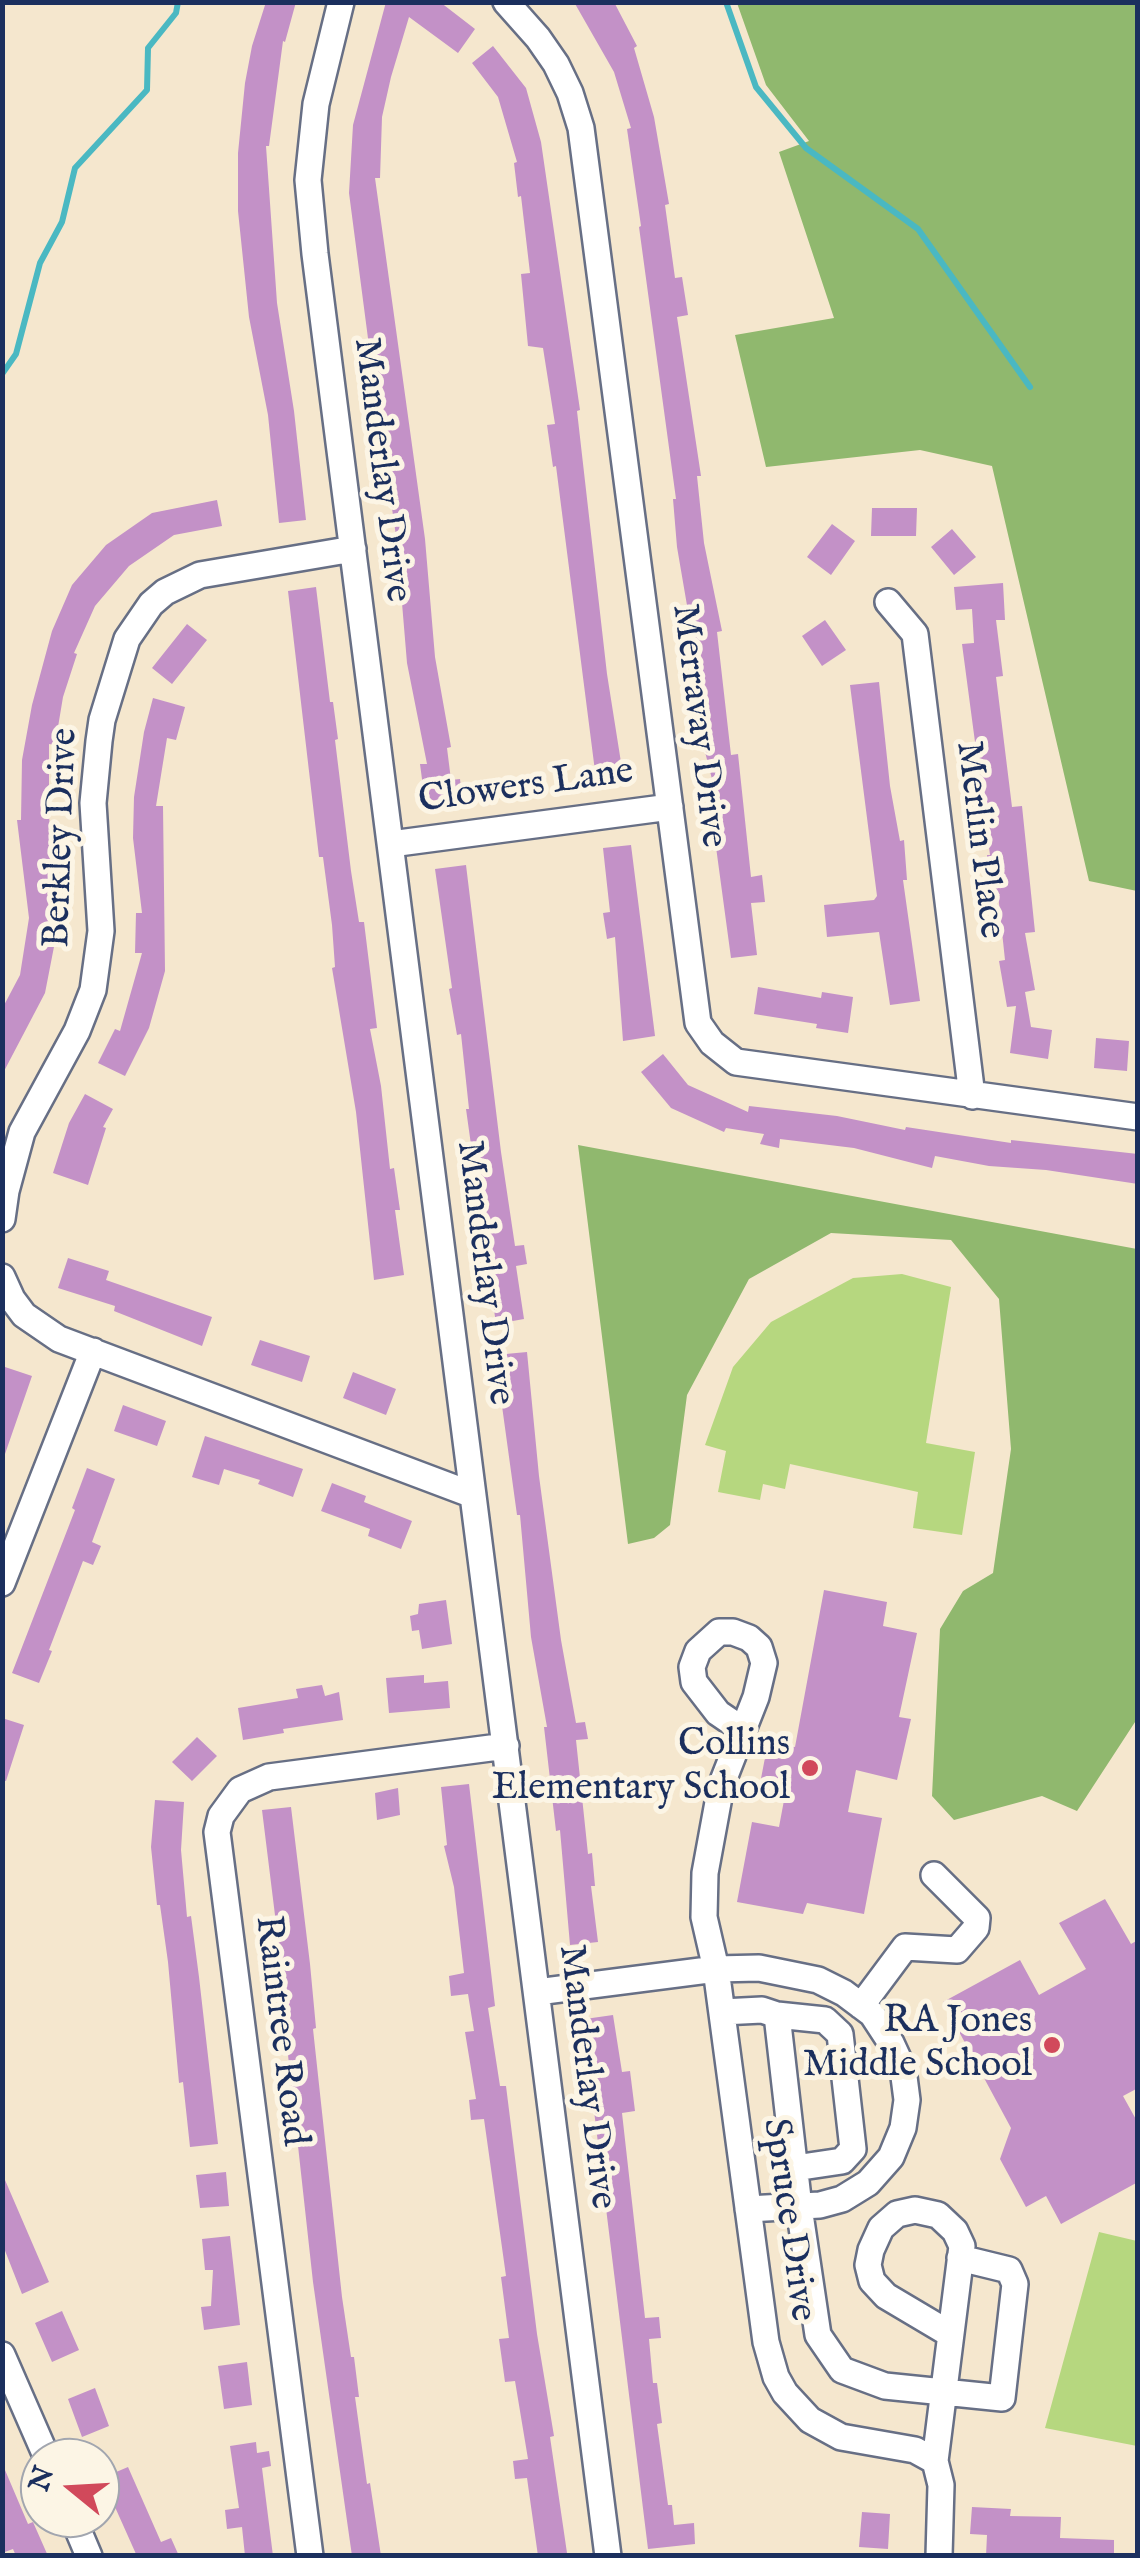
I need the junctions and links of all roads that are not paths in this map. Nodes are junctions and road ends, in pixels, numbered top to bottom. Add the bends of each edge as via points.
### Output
1 (341, 2) edge
2 (506, 2) edge
3 (353, 549) junction
4 (888, 602) dead end
5 (670, 807) junction
6 (391, 844) junction
7 (972, 1096) junction
8 (1138, 1117) edge
9 (2, 1218) edge
10 (2, 1277) edge
11 (93, 1351) junction
12 (473, 1494) junction
13 (2, 1583) edge
14 (743, 1730) dead end
15 (506, 1746) junction
16 (934, 1875) dead end
17 (716, 1969) junction
18 (537, 1992) junction
19 (861, 2006) junction
20 (722, 2012) junction
21 (777, 2015) junction
22 (794, 2168) junction
23 (799, 2206) junction
24 (748, 2210) junction
25 (960, 2258) junction
26 (950, 2334) junction
27 (2, 2354) edge
28 (943, 2394) junction
29 (38, 2438) edge
30 (934, 2461) junction
31 (310, 2556) edge
32 (608, 2556) edge
33 (938, 2556) edge

1 - 3 street, Manderlay Drive via 316,104 308,180
2 - 5 street, Merravay Drive via 556,64 581,128
3 - 6 street, Manderlay Drive
3 - 9 street, Berkley Drive via 200,574 151,604 127,639 102,720 96,772 101,931 93,990 22,1132
4 - 7 street, Merlin Place via 915,634
5 - 6 street, Clowers Lane
5 - 7 street, Merravay Drive via 698,1023 724,1056
6 - 12 street, Manderlay Drive
7 - 8 street, Merravay Drive
10 - 11 street via 24,1315 59,1340
11 - 12 street
11 - 13 street
12 - 15 street, Manderlay Drive
14 - 17 street, Spruce Drive via 721,1786 705,1873 704,1917
15 - 18 street, Manderlay Drive
15 - 31 street, Raintree Road via 270,1777 240,1790 217,1832
16 - 19 street via 977,1918 976,1928 956,1950 905,1947
17 - 18 street
17 - 19 street via 791,1973 818,1980
17 - 20 street, Spruce Drive
18 - 32 street, Manderlay Drive
19 - 23 street via 903,2069 903,2128 892,2157 868,2183 842,2199
20 - 21 street
20 - 24 street, Spruce Drive
21 - 22 street
21 - 22 street via 824,2020 840,2034 854,2149 842,2161
22 - 23 street
23 - 24 street
23 - 28 street via 818,2335 842,2370 885,2386
24 - 30 street, Spruce Drive via 766,2342 776,2377 796,2408 826,2430 916,2450
25 - 26 street
25 - 26 street via 955,2231 938,2215 914,2210 881,2228 868,2265 886,2296
25 - 28 street via 1009,2270 1015,2284 1002,2398
26 - 28 street
27 - 29 street
28 - 30 street
30 - 33 street via 941,2485

